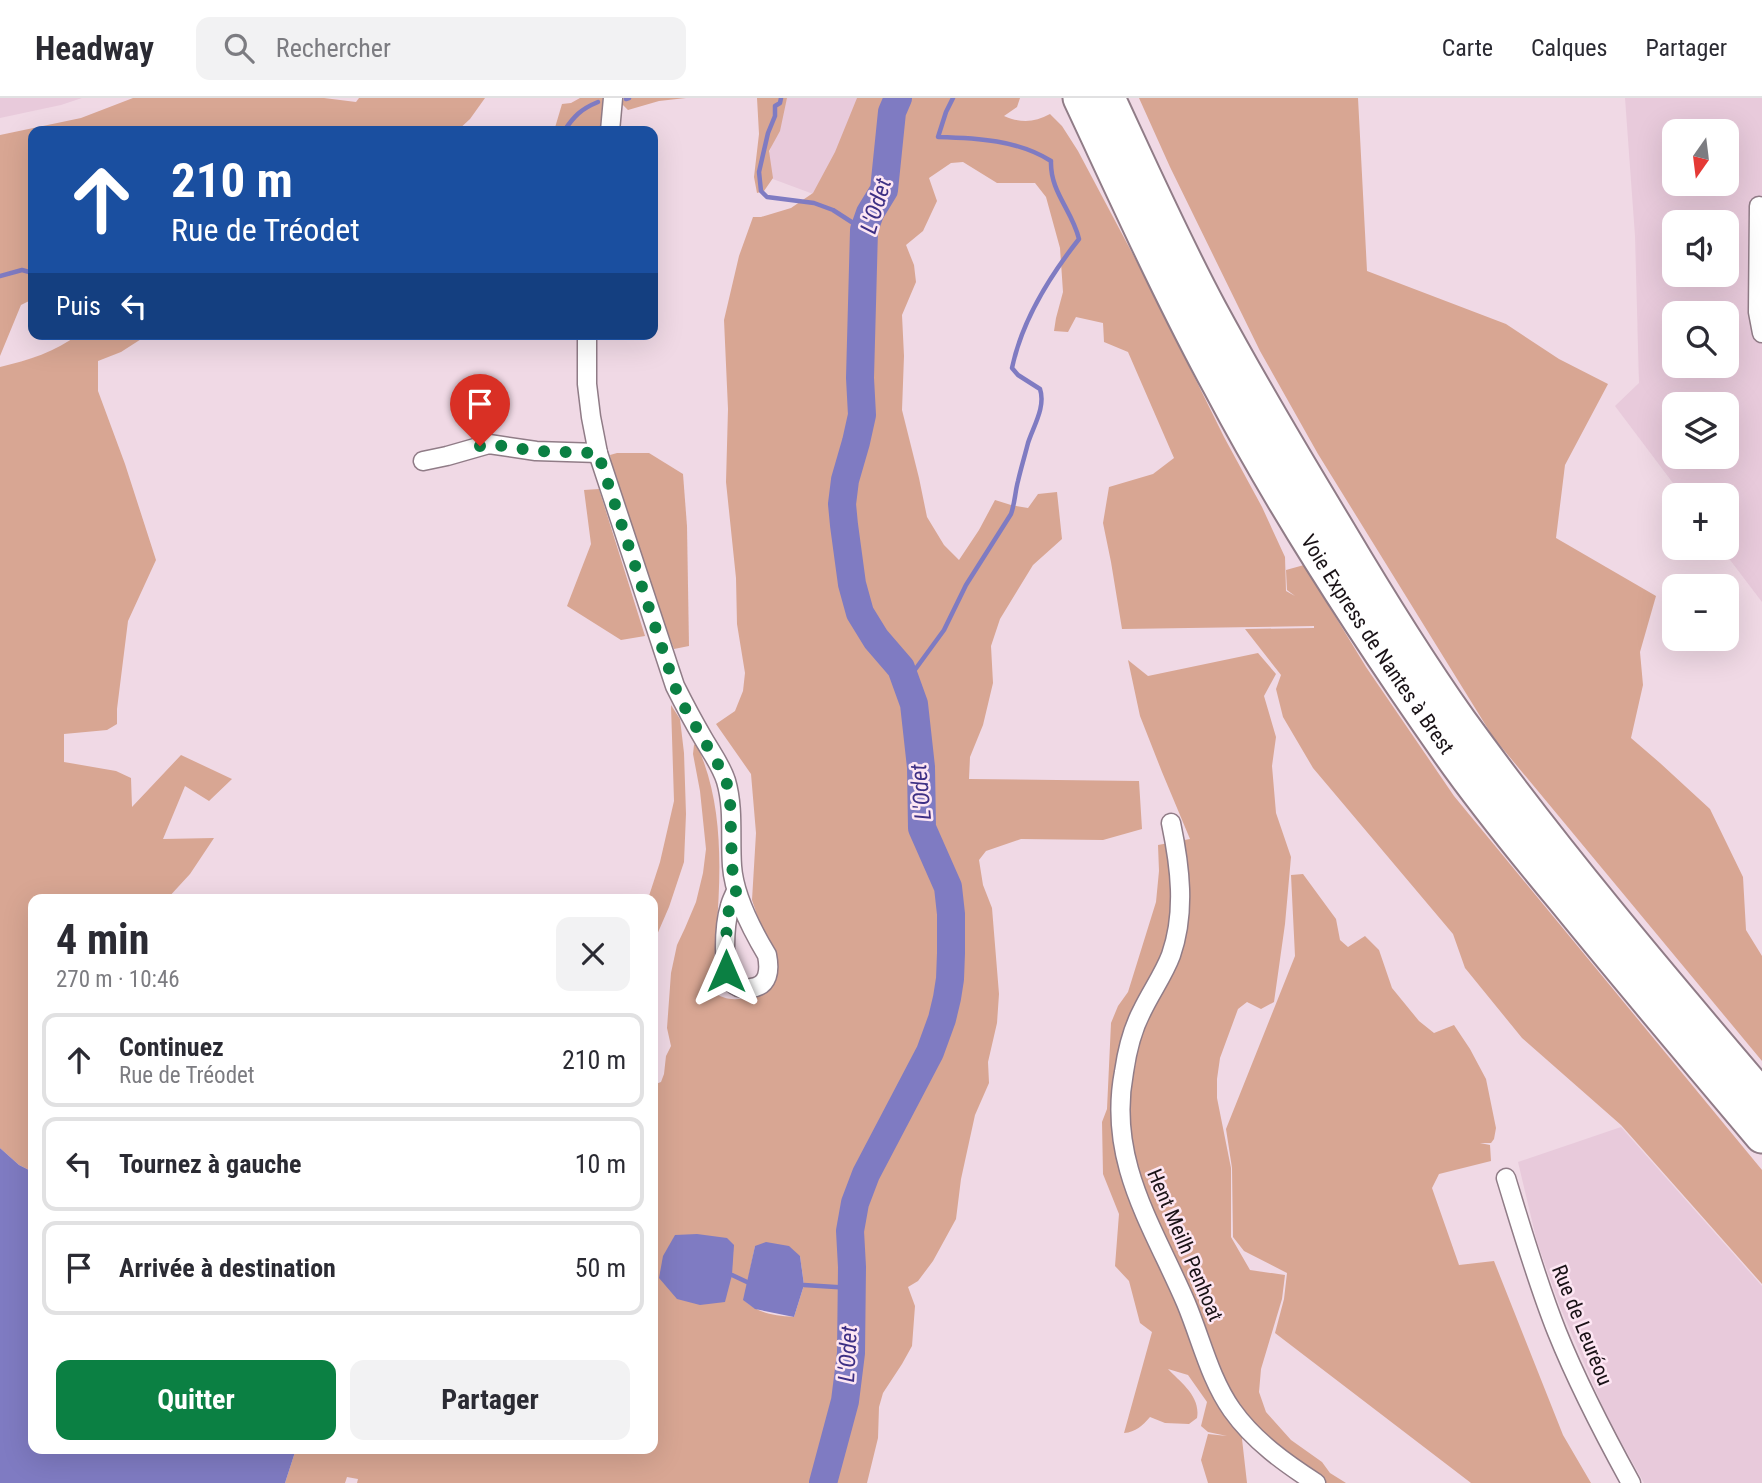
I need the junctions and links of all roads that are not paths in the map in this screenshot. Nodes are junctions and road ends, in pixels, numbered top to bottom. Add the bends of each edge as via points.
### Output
1 (613, 98) edge
2 (1080, 98) edge
3 (1108, 98) edge
4 (610, 126) edge
5 (1759, 206) dead end
6 (1762, 332) edge
7 (587, 340) edge
8 (598, 453) junction
9 (423, 461) dead end
10 (1171, 824) dead end
11 (736, 891) junction
12 (1762, 1097) edge
13 (1762, 1136) edge
14 (1506, 1178) dead end
15 (1315, 1483) edge
16 (1631, 1483) edge

1 - 4 street
2 - 13 highway, Voie Express de Nantes à Brest via 1220,386 1377,646 1451,755 1528,855
3 - 12 highway, Voie Express de Nantes à Brest via 1170,232 1246,376 1407,644 1552,844
5 - 6 street via 1758,312
7 - 8 street via 590,417
8 - 9 street via 489,444
8 - 11 street via 675,687 726,780
10 - 15 street, Hent Meilh Penhoat via 1179,866 1178,923 1171,956 1136,1023 1127,1055 1121,1101 1126,1159 1134,1190 1226,1401 1263,1445
11 - 11 street via 770,966 764,982 753,988 732,984 726,971 729,908
14 - 16 street, Rue de Leuréou via 1556,1330

